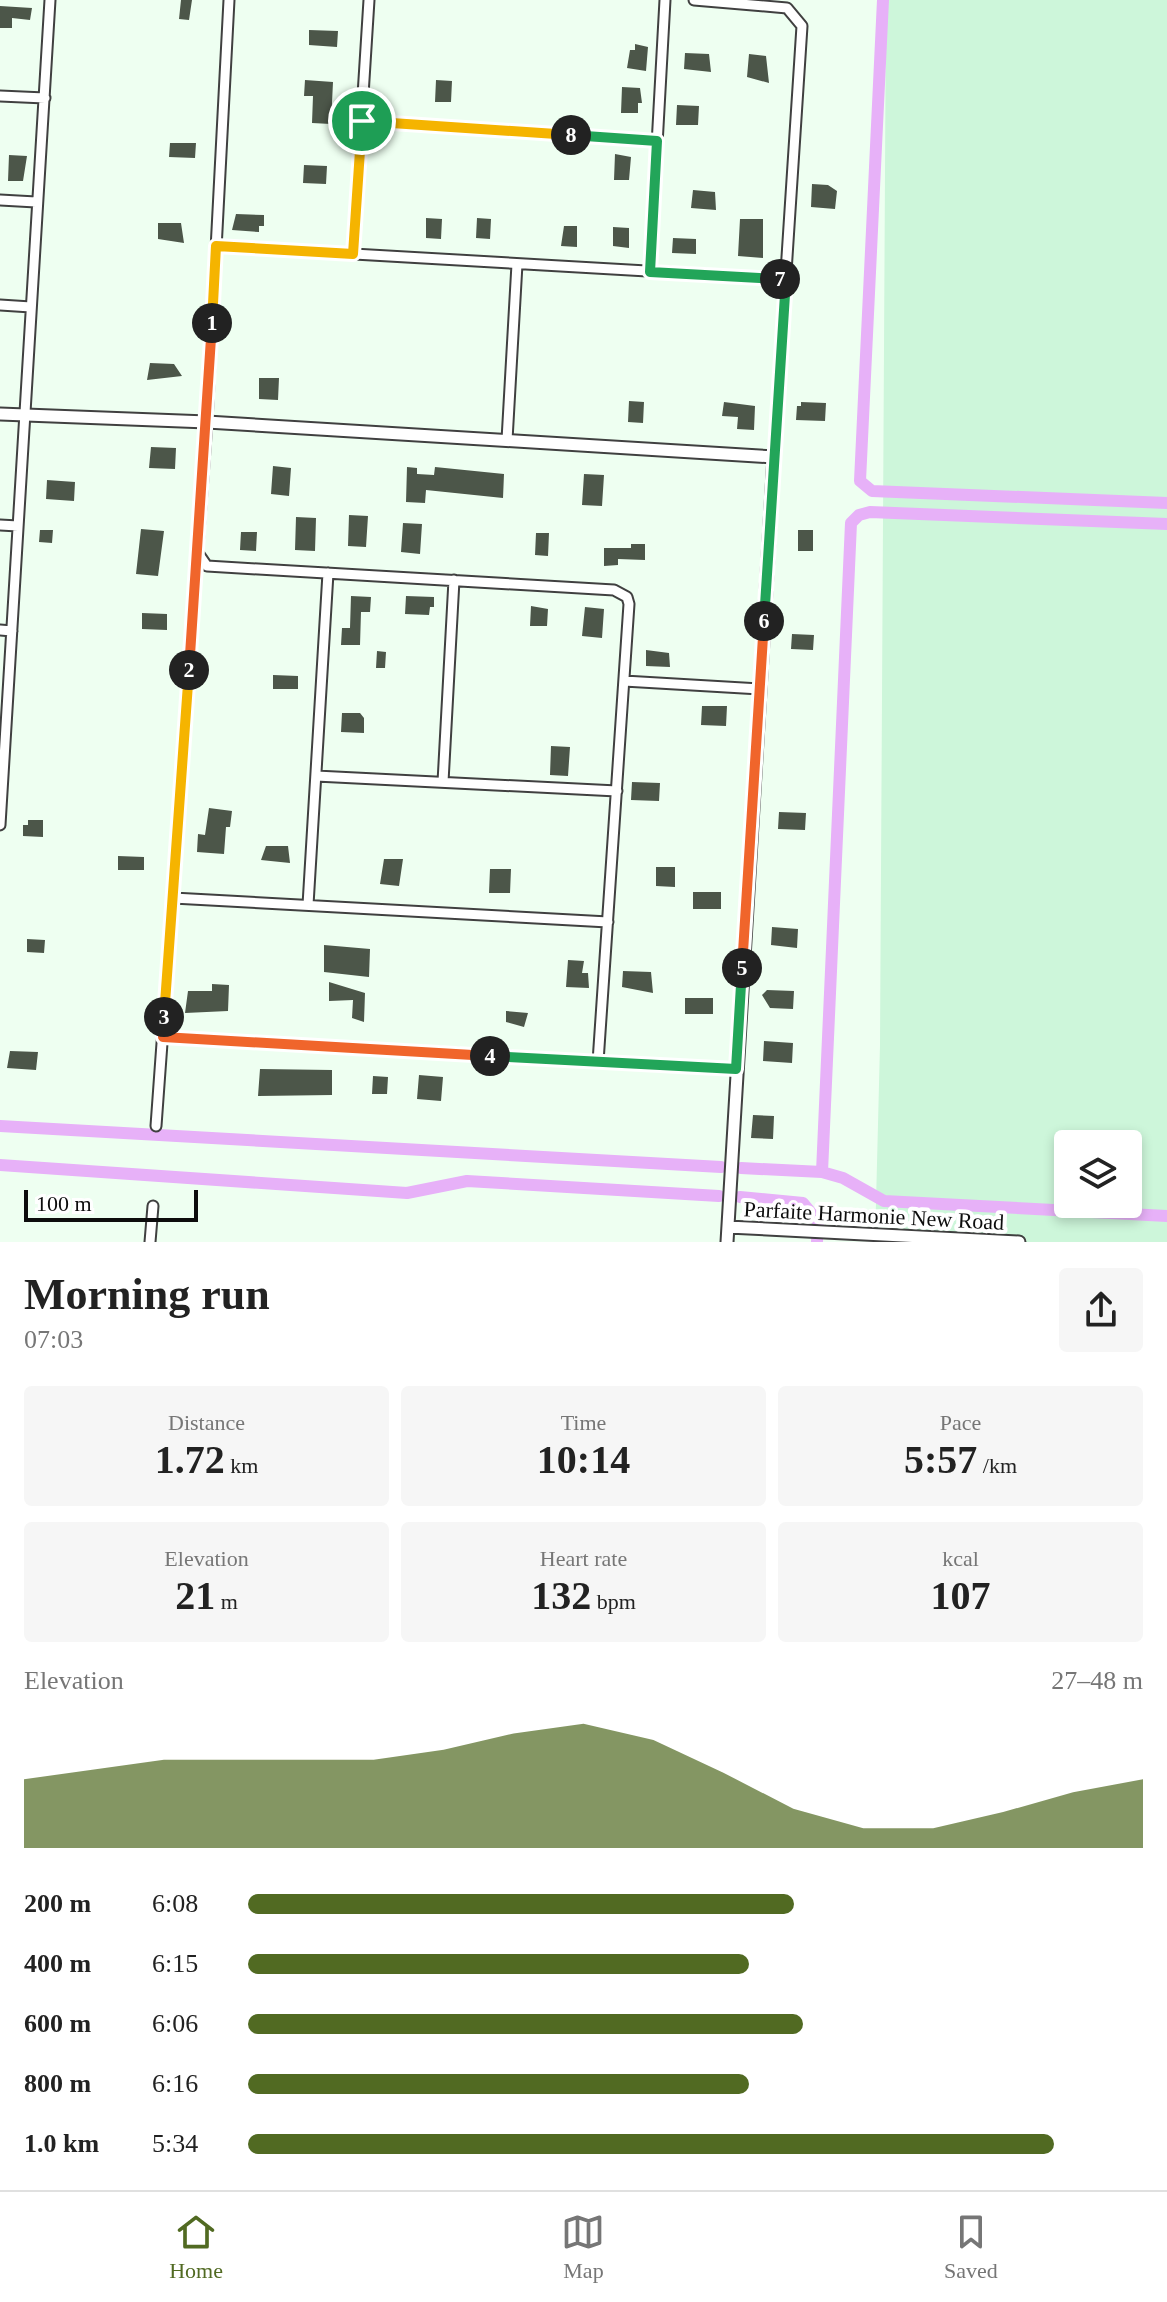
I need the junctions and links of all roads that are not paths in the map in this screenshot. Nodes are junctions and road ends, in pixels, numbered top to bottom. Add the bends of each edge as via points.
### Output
1 (50, 0) edge
2 (229, 0) edge
3 (369, 0) edge
4 (665, 0) edge
5 (694, 0) edge
6 (0, 96) edge
7 (45, 98) junction
8 (362, 121) junction
9 (657, 141) junction
10 (0, 200) edge
11 (36, 202) junction
12 (216, 246) junction
13 (353, 254) junction
14 (517, 264) junction
15 (650, 272) junction
16 (786, 279) junction
17 (0, 305) edge
18 (31, 307) junction
19 (0, 414) edge
20 (26, 416) junction
21 (207, 422) junction
22 (507, 440) junction
23 (774, 457) junction
24 (0, 525) edge
25 (18, 526) junction
26 (198, 553) junction
27 (328, 573) junction
28 (454, 580) junction
29 (0, 630) edge
30 (12, 631) junction
31 (624, 681) junction
32 (760, 689) junction
33 (316, 776) junction
34 (443, 782) junction
35 (617, 791) junction
36 (0, 825) edge
37 (173, 898) junction
38 (308, 905) junction
39 (608, 922) junction
40 (163, 1037) junction
41 (598, 1062) junction
42 (736, 1069) junction
43 (156, 1126) dead end
44 (153, 1206) dead end
45 (728, 1227) junction
46 (150, 1242) edge
47 (727, 1242) edge
48 (1019, 1242) edge

1 - 7 street
2 - 12 street
3 - 8 street
4 - 9 street
5 - 16 street via 787,8 802,26
6 - 7 street
7 - 11 street
8 - 9 street
8 - 13 street
9 - 15 street
10 - 11 street
11 - 18 street
12 - 13 street
12 - 21 street
13 - 14 street
14 - 15 street
14 - 22 street
15 - 16 street
16 - 23 street
17 - 18 street
18 - 20 street
19 - 20 street
20 - 21 street
20 - 25 street
21 - 22 street
21 - 26 street
22 - 23 street
23 - 32 street
24 - 25 street
25 - 30 street
26 - 27 street via 207,566
26 - 37 street
27 - 28 street
27 - 33 street
28 - 31 street via 621,591 629,604
28 - 34 street
29 - 30 street
30 - 36 street
31 - 32 street
31 - 35 street
32 - 42 street
33 - 34 street
33 - 38 street
34 - 35 street
35 - 39 street
37 - 38 street
37 - 40 street
38 - 39 street
39 - 41 street
40 - 41 street
40 - 43 street
41 - 42 street
42 - 45 street
44 - 46 street
45 - 47 street
45 - 48 street, Parfaite Harmonie New Road

